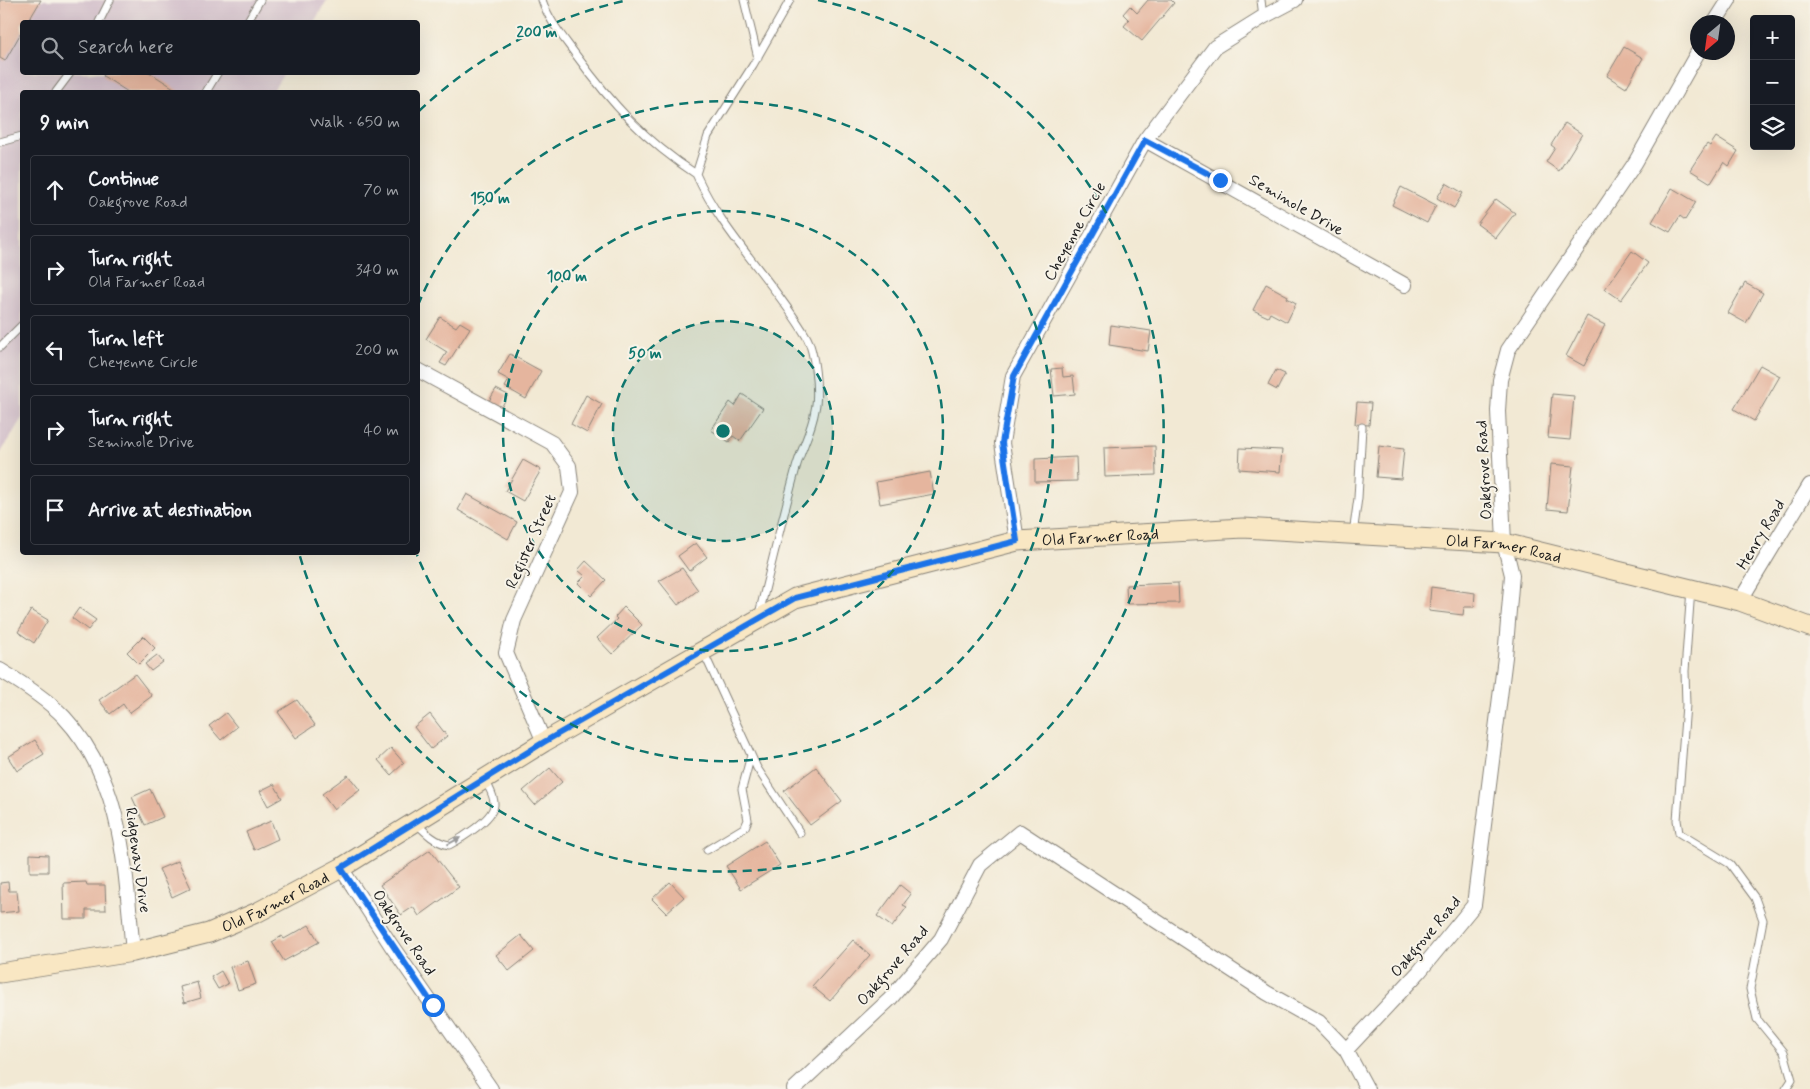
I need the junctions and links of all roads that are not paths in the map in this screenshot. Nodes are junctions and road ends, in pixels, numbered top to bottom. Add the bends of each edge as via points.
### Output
1 (110, 0) edge
2 (260, 0) edge
3 (542, 0) edge
4 (744, 0) edge
5 (790, 0) edge
6 (1261, 0) edge
7 (1295, 0) edge
8 (1728, 0) edge
9 (1719, 15) edge
10 (1263, 17) junction
11 (100, 20) edge
12 (248, 20) edge
13 (758, 58) junction
14 (1693, 60) edge
15 (69, 75) edge
16 (216, 75) edge
17 (58, 90) edge
18 (207, 90) edge
19 (20, 137) edge
20 (1145, 140) junction
21 (0, 142) edge
22 (696, 174) junction
23 (1405, 285) dead end
24 (20, 327) edge
25 (0, 347) edge
26 (420, 371) edge
27 (1362, 427) dead end
28 (1810, 485) edge
29 (1353, 534) junction
30 (1017, 541) junction
31 (1504, 542) junction
32 (1691, 589) junction
33 (1740, 602) junction
34 (757, 620) junction
35 (1810, 627) edge
36 (703, 651) junction
37 (0, 670) edge
38 (544, 742) junction
39 (752, 755) junction
40 (485, 779) junction
41 (415, 822) junction
42 (800, 834) dead end
43 (707, 850) dead end
44 (341, 868) junction
45 (133, 952) junction
46 (0, 973) edge
47 (1346, 1050) junction
48 (491, 1089) edge
49 (794, 1089) edge
50 (1367, 1089) edge
51 (1786, 1089) edge

1 - 11 lane
2 - 12 lane
3 - 22 lane via 548,17 609,99 665,154
4 - 13 lane
5 - 13 lane
6 - 10 lane
7 - 10 street, Cheyenne Circle
8 - 9 street
10 - 20 street, Cheyenne Circle via 1215,48
13 - 22 lane via 708,136
14 - 31 street, Oakgrove Road via 1635,163 1508,350 1500,380 1498,411
15 - 17 lane
16 - 18 lane
19 - 21 lane
20 - 23 street, Seminole Drive
20 - 30 street, Cheyenne Circle via 1014,376 1002,443
22 - 34 lane via 720,220 774,288 808,338 815,373 816,410 797,465
24 - 25 lane
26 - 38 street, Register Street via 552,443 569,466 572,492 514,620 506,653
27 - 29 lane
28 - 33 street, Henry Road
29 - 30 street, Old Farmer Road via 1243,528
29 - 31 street, Old Farmer Road
30 - 34 street, Old Farmer Road via 795,598
31 - 32 street, Old Farmer Road
31 - 47 street, Oakgrove Road via 1512,575 1474,906 1419,972
32 - 33 street, Old Farmer Road
32 - 51 lane via 1677,820 1679,833 1730,864 1755,898 1763,920 1750,989 1757,1019 1784,1052 1792,1080
33 - 35 street, Old Farmer Road
34 - 36 street, Old Farmer Road
36 - 38 street, Old Farmer Road
36 - 39 lane
37 - 45 street, Ridgeway Drive via 63,716 92,753 112,798 122,849
38 - 40 street, Old Farmer Road
39 - 42 lane
39 - 43 lane via 742,789 748,820 745,827
40 - 41 street, Old Farmer Road
41 -> 40 lane via 442,844 456,841 492,812 494,798
41 - 44 street, Old Farmer Road
44 - 45 street, Old Farmer Road via 258,912 209,933
44 - 48 street, Oakgrove Road
45 - 46 street, Old Farmer Road
47 - 49 street, Oakgrove Road via 1319,1022 1267,993 1020,832 980,865 941,939 890,999
47 - 50 street

